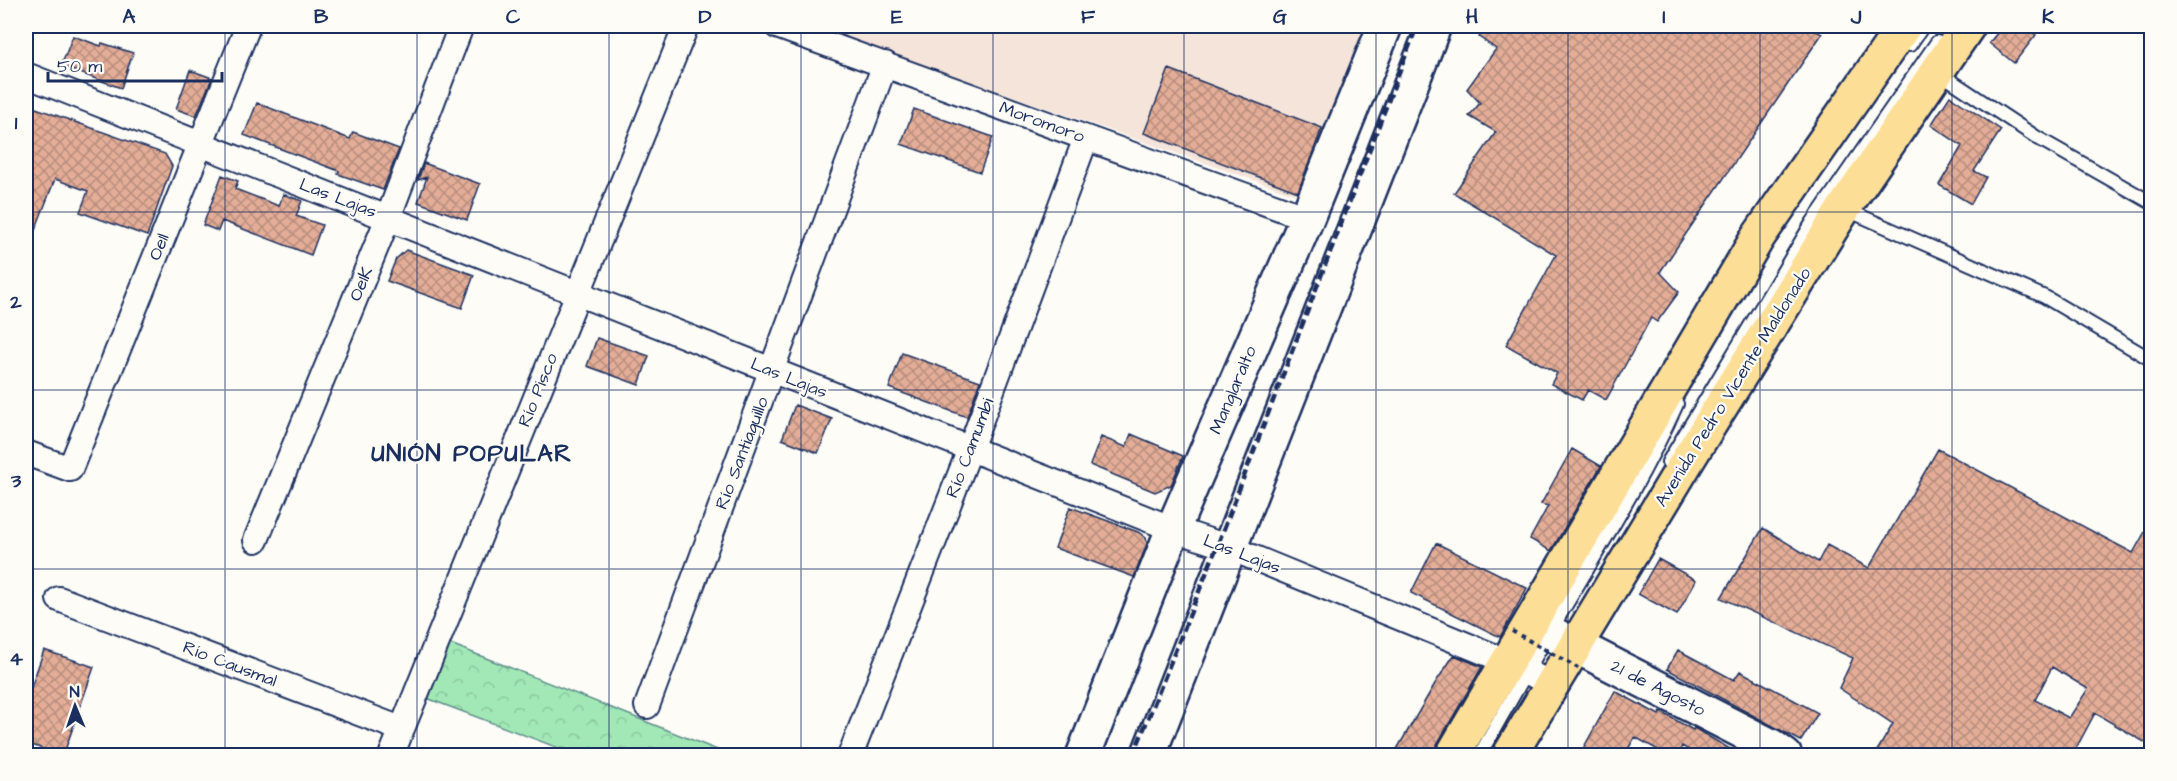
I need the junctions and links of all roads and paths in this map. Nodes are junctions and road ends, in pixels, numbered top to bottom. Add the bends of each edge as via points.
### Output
1 (248, 26) edge
2 (461, 26) edge
3 (686, 26) edge
4 (777, 26) edge
5 (1385, 26) edge
6 (1434, 26) edge
7 (1923, 26) edge
8 (1955, 30) edge
9 (1904, 40) edge
10 (885, 64) junction
11 (1937, 71) junction
12 (26, 75) edge
13 (1086, 138) junction
14 (200, 144) junction
15 (2151, 203) edge
16 (1844, 208) junction
17 (388, 218) junction
18 (1307, 218) junction
19 (577, 293) junction
20 (2151, 360) edge
21 (773, 371) junction
22 (1681, 395) dead end
23 (970, 449) junction
24 (26, 453) edge
25 (1660, 475) dead end
26 (1173, 529) junction
27 (256, 540) dead end
28 (1230, 548) junction
29 (1598, 584) dead end
30 (59, 599) dead end
31 (1544, 654) junction
32 (647, 706) dead end
33 (402, 729) junction
34 (391, 756) edge
35 (850, 756) edge
36 (1083, 756) edge
37 (1148, 756) edge
38 (1452, 756) edge
39 (1479, 756) edge
40 (1497, 756) edge
41 (1509, 756) edge
42 (1785, 756) edge

1 - 14 street, Oe1l
2 - 17 street, Oe1K
3 - 19 street, Río Pisco
4 - 10 street, Moromoro
5 - 18 main road, Manglaralto
6 - 28 main road
7 - 9 lane
8 - 11 main road, Avenida Pedro Vicente Maldonado
8 - 25 lane via 1812,223
9 - 31 main road, Avenida Pedro Vicente Maldonado via 1758,237
10 - 13 street, Moromoro
10 - 21 street, Río Santiaguillo
11 - 15 lane via 2036,137
11 - 16 main road, Avenida Pedro Vicente Maldonado
12 - 14 street, Las Lajas
13 - 18 street, Moromoro
13 - 23 street, Río Camumbi
14 - 17 street, Las Lajas
14 - 24 street, Oe1l via 70,469
16 - 20 lane via 2045,297
16 - 31 main road, Avenida Pedro Vicente Maldonado
17 - 19 street, Las Lajas
17 - 27 street, Oe1K
18 - 26 main road, Manglaralto
19 - 21 street, Las Lajas
19 - 33 street, Río Pisco
21 - 23 street, Las Lajas
21 - 32 street, Río Santiaguillo
22 - 31 lane via 1655,452
23 - 26 street, Las Lajas
23 - 35 street, Río Camumbi
26 - 28 street, Las Lajas
26 - 36 main road, Manglaralto
28 - 31 street, Las Lajas
28 - 37 main road
29 - 31 lane
30 - 33 street, Río Causmal
31 - 31 path, bridge
31 - 38 main road, Avenida Pedro Vicente Maldonado
31 - 39 lane
31 - 40 lane
31 - 41 main road, Avenida Pedro Vicente Maldonado
31 - 42 main road, 21 de Agosto via 1771,746
33 - 34 street, Río Pisco

